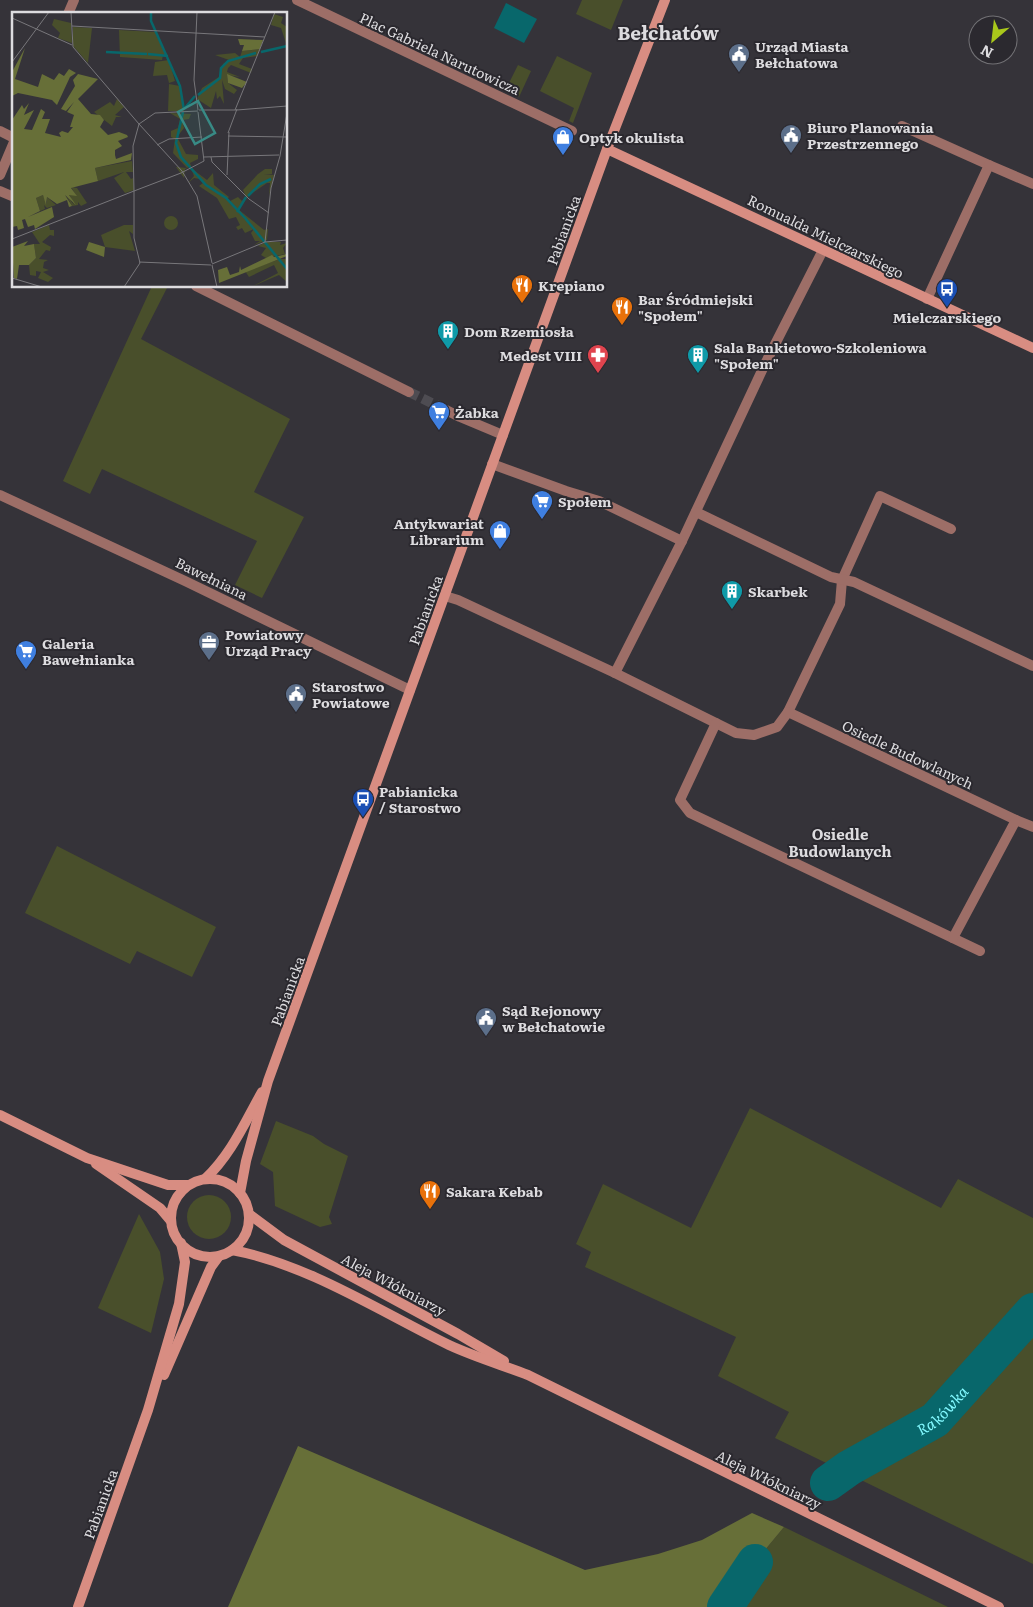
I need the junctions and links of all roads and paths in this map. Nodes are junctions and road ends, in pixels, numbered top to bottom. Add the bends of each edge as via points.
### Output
1 (297, 0) edge
2 (664, 0) edge
3 (902, 126) dead end
4 (0, 131) edge
5 (572, 131) dead end
6 (12, 137) edge
7 (12, 147) edge
8 (607, 149) junction
9 (989, 165) junction
10 (0, 175) edge
11 (1033, 184) edge
12 (0, 191) edge
13 (12, 196) edge
14 (823, 250) junction
15 (200, 288) edge
16 (927, 298) junction
17 (1033, 348) edge
18 (410, 392) tunnel mouth
19 (440, 407) tunnel mouth
20 (503, 435) junction
21 (492, 464) junction
22 (0, 495) edge
23 (696, 512) junction
24 (951, 529) dead end
25 (682, 541) junction
26 (842, 580) junction
27 (444, 596) junction
28 (1033, 666) edge
29 (615, 673) junction
30 (410, 690) junction
31 (788, 712) junction
32 (716, 723) junction
33 (1016, 820) junction
34 (1033, 827) edge
35 (954, 938) junction
36 (980, 950) dead end
37 (268, 1081) junction
38 (0, 1115) edge
39 (87, 1158) junction
40 (205, 1178) junction
41 (188, 1185) junction
42 (240, 1193) junction
43 (249, 1214) junction
44 (171, 1221) junction
45 (181, 1243) junction
46 (232, 1250) junction
47 (219, 1256) junction
48 (528, 1375) junction
49 (148, 1410) junction
50 (78, 1607) edge
51 (999, 1607) edge

1 - 5 street, Plac Gabriela Narutowicza
2 - 8 main road, Pabianicka
3 - 9 street
4 - 6 street
7 - 10 street
8 - 14 main road, Romualda Mielczarskiego
8 - 20 main road, Pabianicka
9 - 11 street
9 - 16 street
12 - 13 street
14 - 16 main road, Romualda Mielczarskiego
14 - 23 street
15 - 18 street
16 - 17 main road, Romualda Mielczarskiego
19 - 20 street
20 - 21 main road, Pabianicka
21 - 25 street via 599,501
21 - 27 main road, Pabianicka
22 - 30 street, Bawełniana
23 - 25 street
23 - 26 street
24 - 26 street via 880,496
25 - 29 street
26 - 28 street via 854,582
26 - 31 street via 840,604
27 - 29 street
27 - 30 main road, Pabianicka
29 - 32 street
30 - 37 main road, Pabianicka
31 - 32 street via 777,728 754,734 736,733
31 - 33 street, Osiedle Budowlanych
32 - 35 street via 680,800 690,814
33 - 34 street, Osiedle Budowlanych
33 - 35 street
35 - 36 street
37 - 40 main road, Pabianicka via 229,1151
37 - 42 main road, Pabianicka
38 - 39 main road
39 - 41 main road via 168,1185
39 - 44 main road via 160,1208
40 - 41 main road
40 - 42 main road via 221,1180
41 - 44 main road via 177,1197
42 - 43 main road
43 - 46 main road via 243,1239
43 - 48 main road, Aleja Włókniarzy via 284,1240
44 - 45 main road
45 - 47 main road via 190,1251 204,1256
45 - 49 main road, Pabianicka via 185,1262 179,1304
46 - 47 main road
46 - 48 main road, Aleja Włókniarzy via 253,1254 316,1278 452,1346
47 - 49 main road, Pabianicka via 211,1267
48 - 51 main road, Aleja Włókniarzy
49 - 50 main road, Pabianicka

